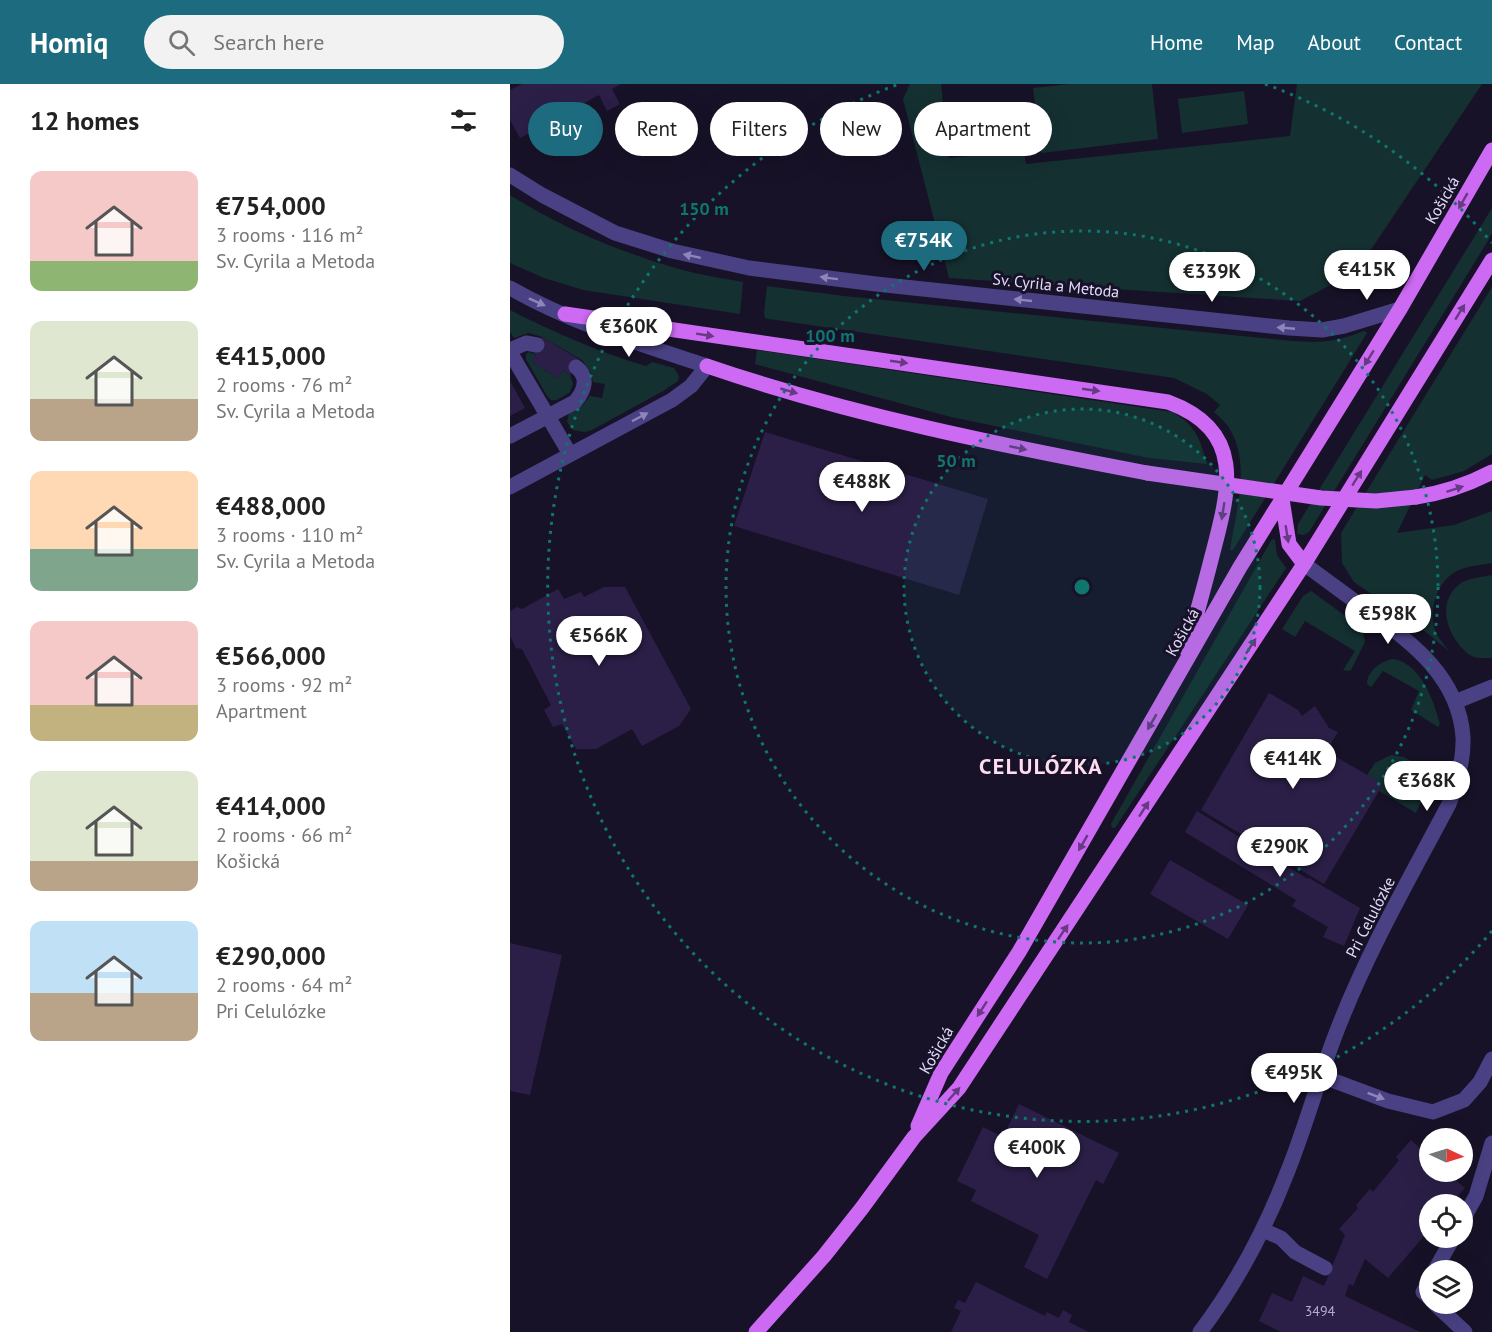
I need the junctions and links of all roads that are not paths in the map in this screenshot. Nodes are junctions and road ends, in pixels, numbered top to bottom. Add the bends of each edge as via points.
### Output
1 (1492, 150) edge
2 (510, 175) edge
3 (1492, 260) edge
4 (510, 288) edge
5 (1400, 309) junction
6 (564, 314) junction
7 (537, 345) dead end
8 (510, 351) edge
9 (707, 366) junction
10 (576, 367) dead end
11 (547, 417) junction
12 (510, 436) edge
13 (570, 454) junction
14 (1492, 472) edge
15 (510, 487) edge
16 (1281, 499) junction
17 (1304, 564) junction
18 (1181, 671) junction
19 (1492, 687) edge
20 (1455, 702) junction
21 (1492, 1059) edge
22 (1321, 1076) junction
23 (914, 1137) junction
24 (1492, 1143) edge
25 (1473, 1201) edge
26 (1263, 1230) junction
27 (1325, 1268) dead end
28 (1446, 1314) edge
29 (756, 1332) edge
30 (1200, 1332) edge
31 (1465, 1332) edge

1 -> 5 main road, Košická
5 -> 2 street, Sv. Cyrila a Metoda via 1322,330 1289,328 762,270 672,251 615,233
17 -> 3 main road, Košická
4 -> 6 street
5 -> 16 main road, Košická
6 - 9 street
6 -> 18 main road via 1168,402 1185,408 1213,432 1224,454 1228,475 1222,519
7 - 8 street via 526,343
8 - 11 street
13 -> 9 street via 672,400 691,386
9 -> 14 main road, bridge via 843,406 1046,454 1321,498 1376,501 1416,497 1468,485
10 - 11 street via 585,381 583,393 575,402
11 - 12 street
11 - 13 street
13 - 15 street
16 -> 17 main road via 1289,544
16 - 18 main road, Košická
17 - 20 street, Pri Celulózke via 1415,646 1433,665
23 -> 17 main road, Košická via 959,1088
18 -> 23 main road, Košická via 1019,952 940,1073
19 - 20 street
20 - 22 street, Pri Celulózke via 1463,738 1458,781 1361,972
22 -> 21 street via 1388,1101 1433,1112 1464,1100
22 - 26 street, Pri Celulózke
23 - 29 main road, Košická via 824,1256
24 - 25 street
26 - 27 street
26 - 30 street, Pri Celulózke via 1238,1277
28 - 31 street

